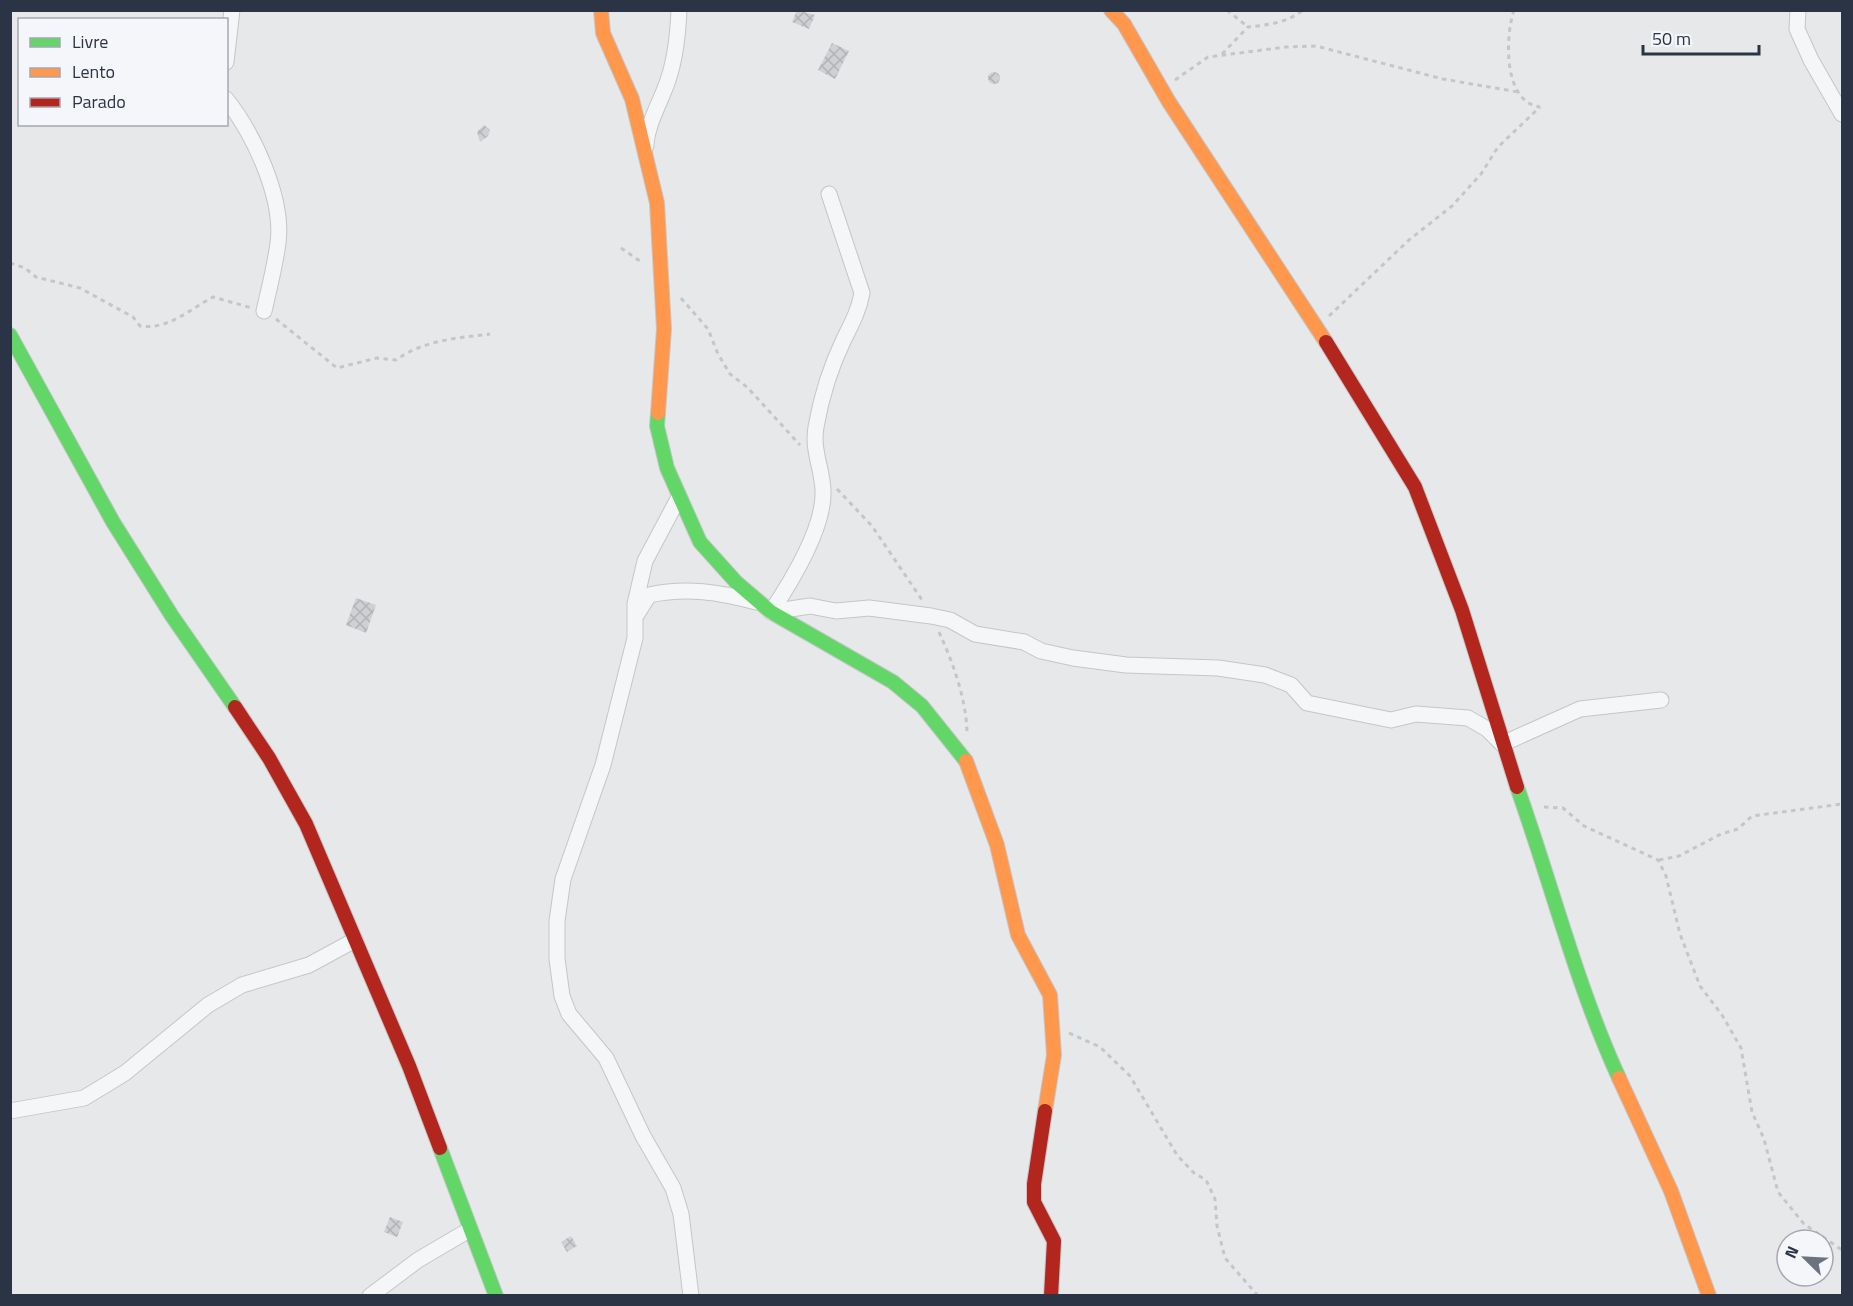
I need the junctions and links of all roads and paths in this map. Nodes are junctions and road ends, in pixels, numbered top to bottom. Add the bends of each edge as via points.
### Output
1 (232, 10) edge
2 (601, 10) edge
3 (679, 10) edge
4 (1111, 10) edge
5 (1227, 10) edge
6 (1303, 10) edge
7 (1514, 10) edge
8 (1798, 10) edge
9 (1248, 27) junction
10 (228, 45) edge
11 (1221, 56) junction
12 (1162, 90) junction
13 (1518, 92) junction
14 (228, 102) edge
15 (1842, 114) edge
16 (645, 157) junction
17 (829, 194) dead end
18 (10, 263) edge
19 (264, 311) junction
20 (1317, 328) junction
21 (490, 334) dead end
22 (10, 335) edge
23 (679, 497) junction
24 (756, 602) junction
25 (771, 612) junction
26 (635, 620) junction
27 (1661, 700) dead end
28 (1502, 744) junction
29 (1520, 798) junction
30 (1842, 804) edge
31 (1658, 860) junction
32 (355, 940) junction
33 (1054, 1017) junction
34 (10, 1111) edge
35 (469, 1230) junction
36 (1842, 1250) edge
37 (370, 1296) edge
38 (496, 1296) edge
39 (691, 1296) edge
40 (1051, 1296) edge
41 (1258, 1296) edge
42 (1709, 1296) edge

1 - 10 street
2 - 16 street via 603,33 623,73
3 - 16 street via 677,45 646,140
4 - 12 street via 1124,24
5 - 9 path
6 - 9 path via 1279,22
7 - 13 path via 1508,58
8 - 15 street via 1797,29
9 - 11 path
11 - 12 path via 1208,57
11 - 13 path via 1316,46 1443,79
12 - 20 street
13 - 20 path via 1532,106 1540,108 1498,147 1452,206 1409,240
14 - 19 street via 242,121 271,183 277,207 279,242
16 - 23 street via 657,203 662,269 664,353 657,426
17 - 25 street via 862,293 816,427 814,448 823,490 822,507 791,582
18 - 19 path via 26,268 36,277 80,288 133,317 140,326 154,328 213,297
19 - 21 path via 337,368 377,358 396,360 431,341
20 - 28 street via 1415,487 1462,610
22 - 32 street via 114,522 285,785 306,824
23 - 24 street via 700,542
23 - 26 street via 645,561
24 - 25 street
24 - 26 street via 695,589 670,590 649,595
25 - 28 street via 810,606 836,611 869,608 950,620 975,634 1024,642 1041,651 1073,658 1265,675 1291,685 1307,703 1391,720 1416,714 1468,718
25 - 33 street via 893,682 922,706 969,764 997,845 1018,934 1050,995
26 - 39 street via 603,765 563,879 557,958 568,1014 606,1058 643,1137 673,1188 681,1214
27 - 28 street via 1580,709
28 - 29 street
29 - 31 path via 1534,807 1563,808 1584,826
29 - 42 street via 1544,860 1590,1010 1671,1191
30 - 31 path via 1752,816 1738,829 1679,856
31 - 36 path via 1700,986 1741,1048 1752,1112 1764,1139 1778,1192 1804,1224
32 - 34 street via 309,965 242,986 208,1005 125,1073 84,1098
32 - 35 street via 410,1066
33 - 40 street via 1054,1055 1034,1184 1034,1202 1054,1241
33 - 41 path via 1066,1032 1100,1047 1130,1076 1177,1155 1206,1180 1215,1199 1225,1258
35 - 37 street via 418,1260
35 - 38 street

